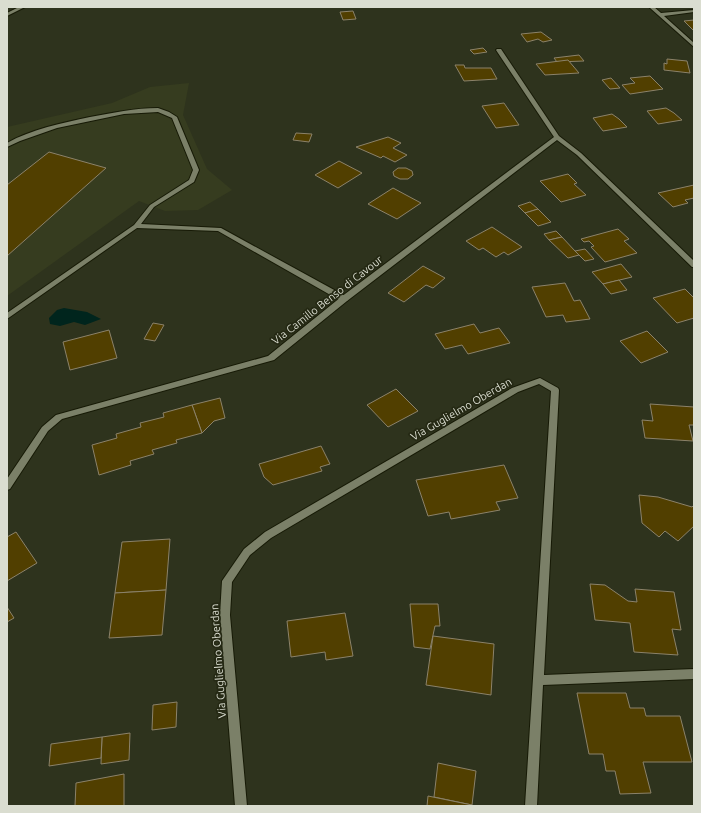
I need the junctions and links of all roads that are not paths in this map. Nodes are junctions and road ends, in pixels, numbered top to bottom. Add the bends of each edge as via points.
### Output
1 (23, 7) edge
2 (650, 7) edge
3 (694, 11) edge
4 (7, 15) edge
5 (659, 15) junction
6 (694, 46) edge
7 (499, 50) dead end
8 (557, 137) junction
9 (7, 145) edge
10 (136, 226) junction
11 (694, 265) edge
12 (344, 299) junction
13 (7, 317) edge
14 (7, 486) edge
15 (694, 674) edge
16 (538, 680) junction
17 (241, 806) edge
18 (531, 806) edge

1 - 4 street
2 - 5 street
3 - 5 street
5 - 6 street
7 - 8 street
8 - 11 street via 579,154
8 - 12 street, Via Camillo Benso di Cavour
9 - 10 street via 14,139 32,133 128,112 156,110 174,117 196,170 192,181 152,206
10 - 12 street via 220,229
10 - 13 street
12 - 14 street, Via Camillo Benso di Cavour via 270,358 59,417 45,429
15 - 16 street
16 - 17 street, Via Guglielmo Oberdan via 556,390 540,381 501,398 268,535 247,552 227,581 225,615
16 - 18 street, Via Guglielmo Oberdan

